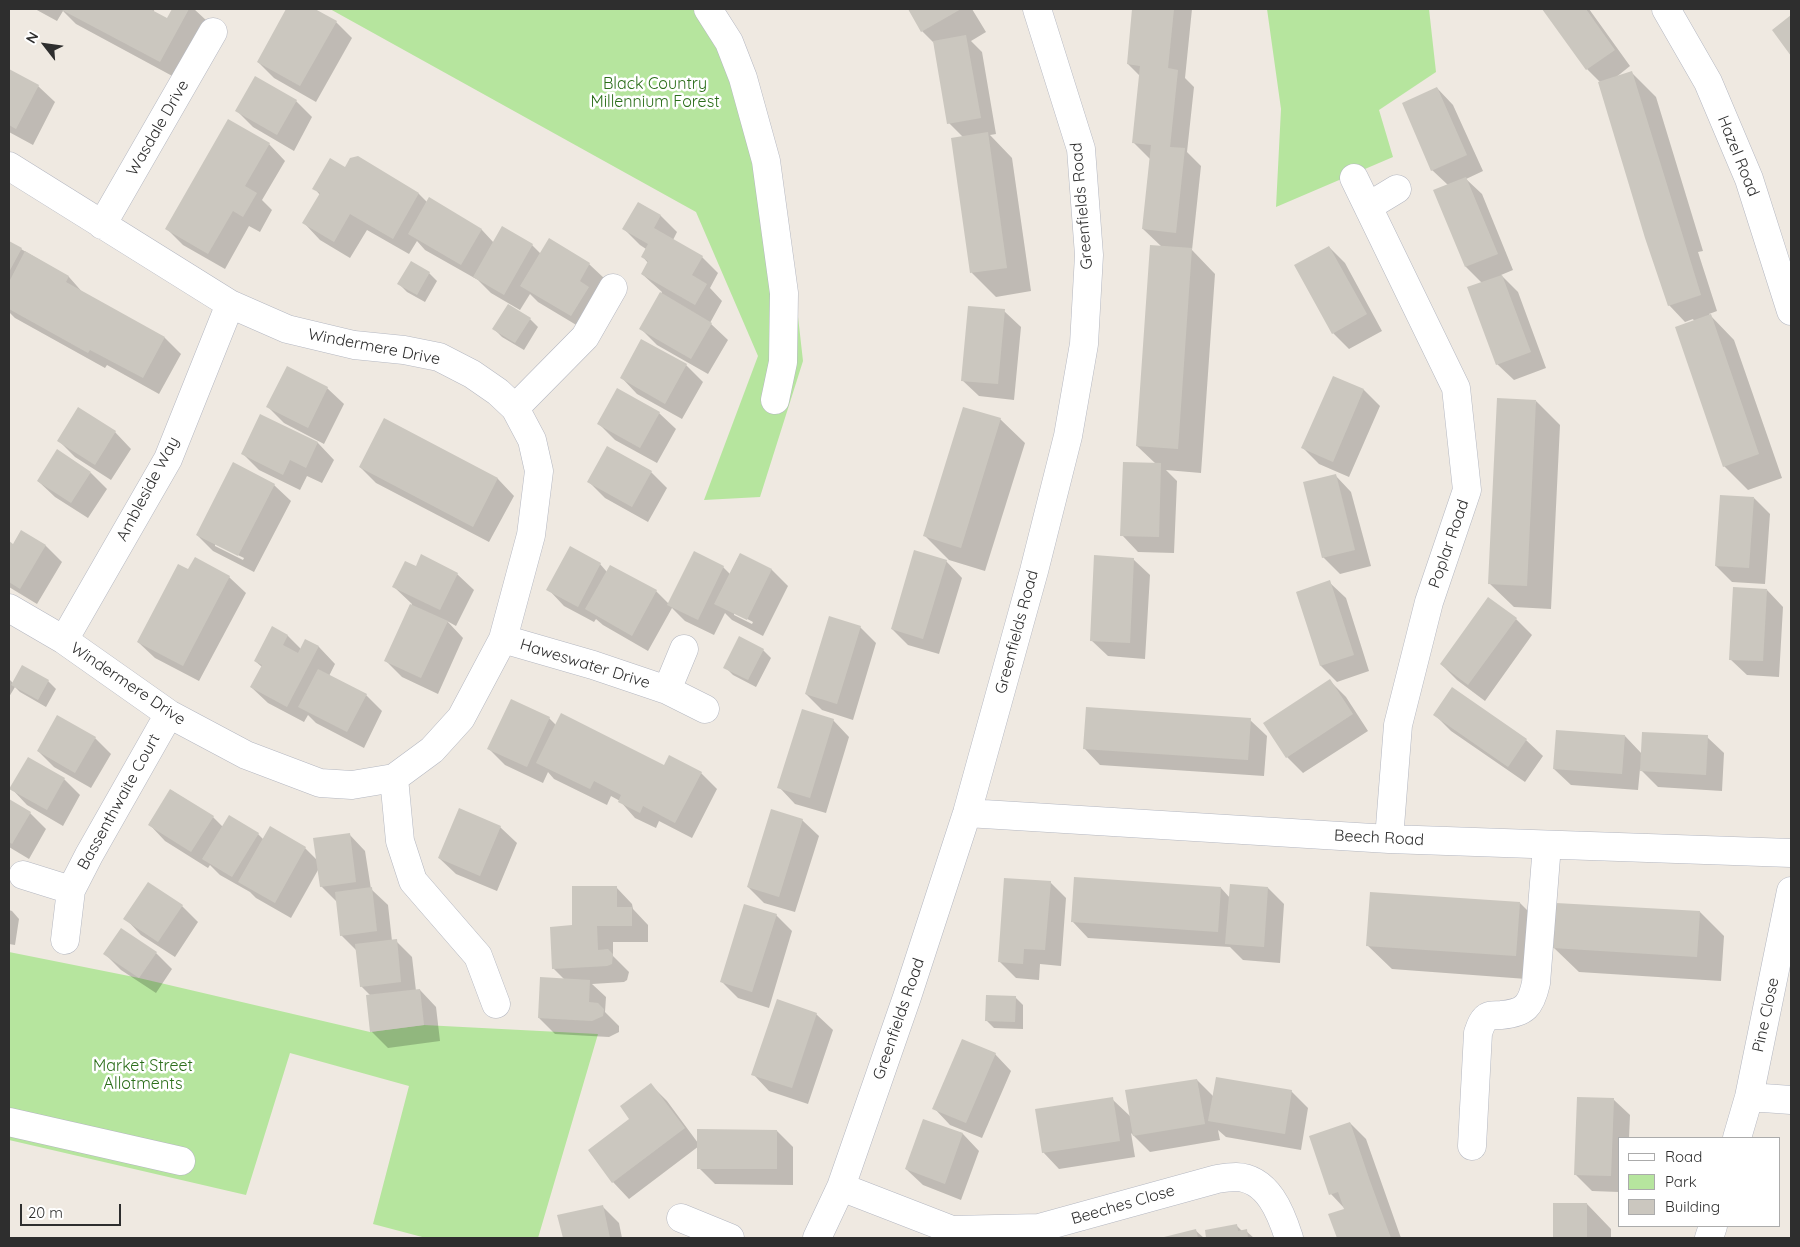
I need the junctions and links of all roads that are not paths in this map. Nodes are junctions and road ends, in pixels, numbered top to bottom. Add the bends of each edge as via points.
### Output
1 (708, 9) edge
2 (1037, 9) edge
3 (1666, 9) edge
4 (213, 32) dead end
5 (9, 166) edge
6 (1354, 178) dead end
7 (1397, 189) dead end
8 (1369, 206) junction
9 (102, 225) junction
10 (613, 288) dead end
11 (230, 304) junction
12 (1791, 312) edge
13 (775, 400) dead end
14 (515, 408) junction
15 (9, 608) edge
16 (503, 639) junction
17 (64, 640) junction
18 (684, 649) dead end
19 (667, 690) junction
20 (705, 709) dead end
21 (168, 714) junction
22 (394, 778) junction
23 (967, 813) junction
24 (1389, 839) junction
25 (1547, 845) junction
26 (1791, 853) edge
27 (23, 875) dead end
28 (71, 890) junction
29 (1791, 891) edge
30 (65, 940) dead end
31 (496, 1004) dead end
32 (1749, 1097) junction
33 (1791, 1100) edge
34 (9, 1122) edge
35 (1737, 1137) edge
36 (1472, 1146) dead end
37 (181, 1161) dead end
38 (841, 1187) junction
39 (681, 1218) dead end
40 (730, 1238) edge
41 (817, 1238) edge
42 (1289, 1238) edge

1 - 13 street via 729,42 743,78 766,161 784,293 783,362
2 - 23 street, Greenfields Road via 1081,149 1089,255 1084,344 1068,436
3 - 12 street, Hazel Road via 1708,82 1749,179
4 - 9 street, Wasdale Drive
5 - 9 street, Windermere Drive
6 - 8 street, Poplar Road
7 - 8 street
8 - 24 street, Poplar Road via 1456,388 1467,490 1428,602 1398,725
9 - 11 street, Windermere Drive
10 - 14 street via 585,337
11 - 14 street, Windermere Drive via 287,329 354,346 404,350 439,358 472,374
11 - 17 street, Ambleside Way via 168,459
14 - 16 street, Windermere Drive via 532,440 539,471 531,535
15 - 17 street, Windermere Drive
16 - 19 street, Haweswater Drive
16 - 22 street, Windermere Drive via 461,718 432,750
17 - 21 street, Windermere Drive
18 - 19 street, Haweswater Drive
19 - 20 street, Haweswater Drive
21 - 22 street, Windermere Drive via 246,755 320,783 352,785
21 - 28 street, Bassenthwaite Court
22 - 31 street via 400,841 413,881 478,956
23 - 24 street, Beech Road
23 - 38 street, Greenfields Road
24 - 25 street, Beech Road
25 - 26 street, Beech Road
25 - 36 street via 1533,997 1519,1013 1489,1016 1478,1033
27 - 28 street, Bassenthwaite Court
28 - 30 street, Bassenthwaite Court
29 - 32 street, Pine Close
32 - 33 street
32 - 35 street, Pine Close
34 - 37 street
38 - 41 street, Greenfields Road
38 - 42 street, Beeches Close via 952,1230 1039,1228 1217,1179 1238,1177 1268,1192
39 - 40 street

